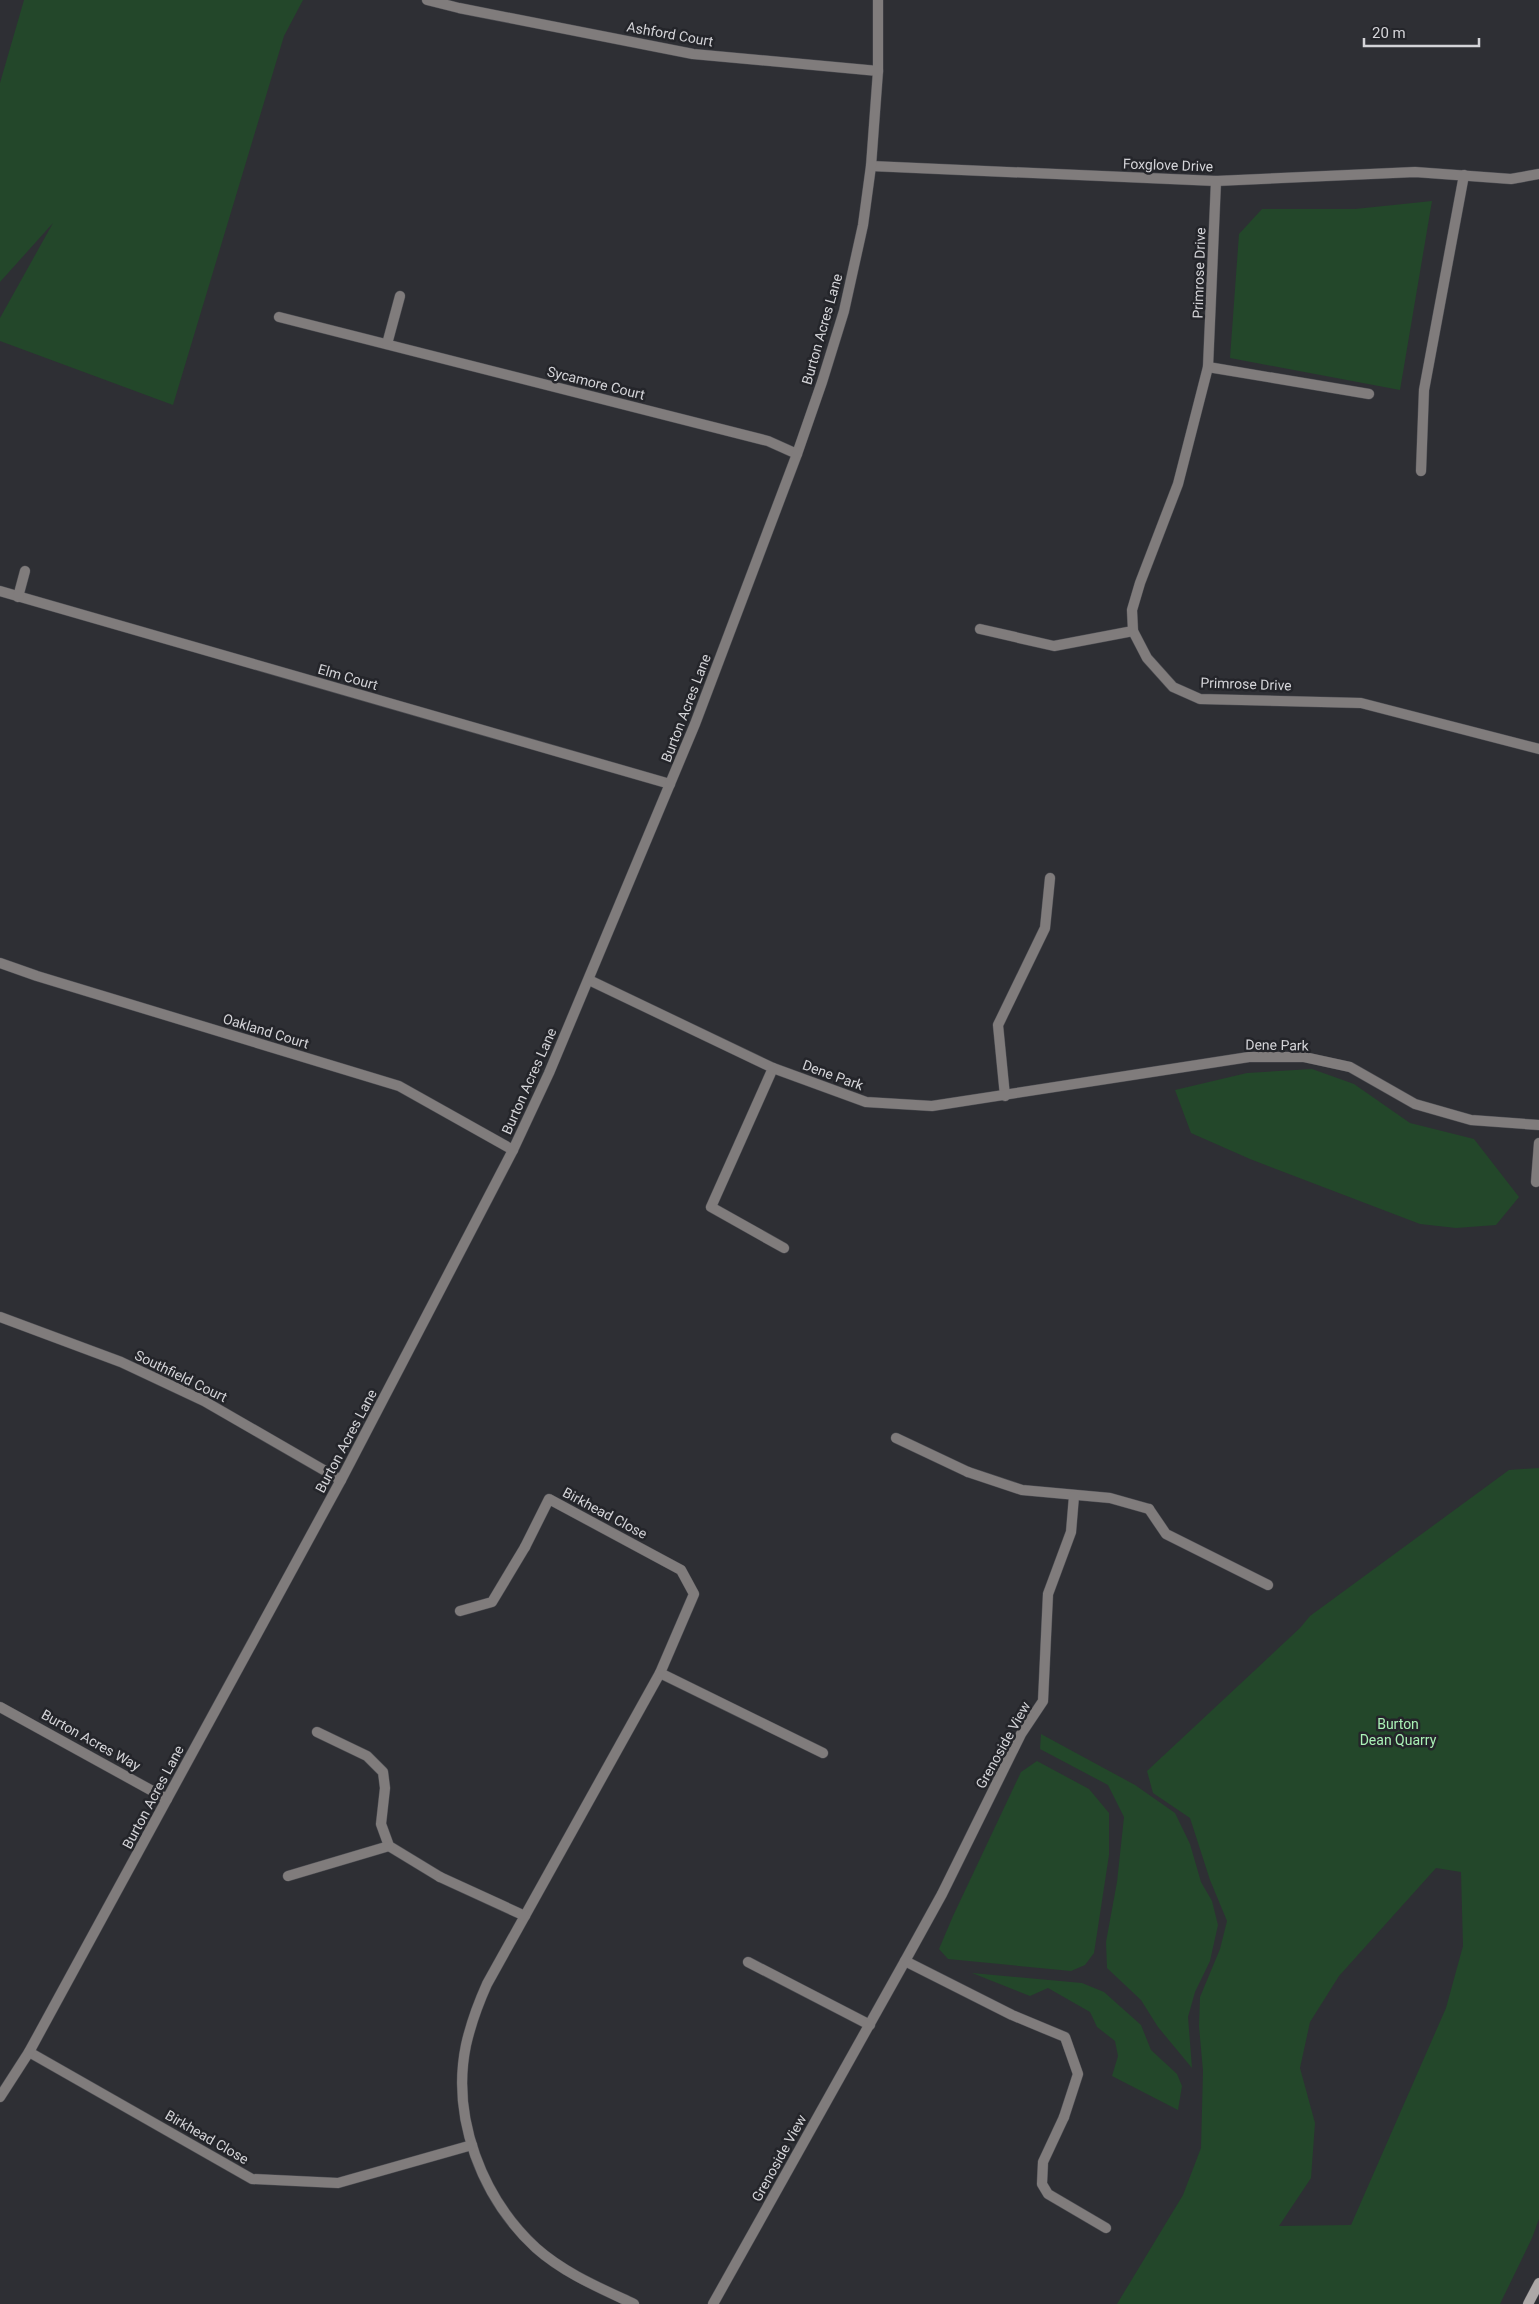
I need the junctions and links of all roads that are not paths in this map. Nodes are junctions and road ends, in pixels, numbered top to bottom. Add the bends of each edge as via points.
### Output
1 (427, 0) edge
2 (878, 0) edge
3 (460, 4) edge
4 (878, 71) junction
5 (871, 166) junction
6 (1539, 174) edge
7 (1464, 175) junction
8 (1216, 181) junction
9 (400, 296) dead end
10 (279, 318) dead end
11 (387, 344) junction
12 (1208, 367) junction
13 (1369, 394) dead end
14 (797, 454) junction
15 (1421, 470) dead end
16 (25, 571) dead end
17 (0, 592) edge
18 (18, 596) junction
19 (980, 629) dead end
20 (1133, 631) junction
21 (1539, 749) edge
22 (670, 784) junction
23 (1050, 878) dead end
24 (0, 963) edge
25 (589, 980) junction
26 (773, 1068) junction
27 (1005, 1096) junction
28 (1539, 1125) edge
29 (1539, 1143) edge
30 (513, 1150) junction
31 (1536, 1182) dead end
32 (784, 1248) dead end
33 (0, 1317) edge
34 (896, 1438) dead end
35 (341, 1480) junction
36 (1074, 1496) junction
37 (1268, 1585) dead end
38 (460, 1611) dead end
39 (660, 1673) junction
40 (0, 1707) edge
41 (317, 1732) dead end
42 (823, 1753) dead end
43 (167, 1799) junction
44 (389, 1846) junction
45 (288, 1876) dead end
46 (525, 1916) junction
47 (905, 1961) junction
48 (748, 1962) dead end
49 (870, 2024) junction
50 (29, 2052) junction
51 (0, 2097) edge
52 (472, 2145) junction
53 (1106, 2228) dead end
54 (1539, 2283) edge
55 (634, 2304) edge
56 (713, 2304) edge
57 (1528, 2304) edge

1 - 3 street, Ashford Court
2 - 4 street, Burton Acres Lane
3 - 4 street, Ashford Court via 692,54
4 - 5 street, Burton Acres Lane
5 - 8 street, Foxglove Drive
5 - 14 street, Burton Acres Lane via 863,225 844,311
6 - 7 street, Foxglove Drive via 1511,179
7 - 8 street, Foxglove Drive via 1414,172
7 - 15 street via 1424,390
8 - 12 street, Primrose Drive
9 - 11 street
10 - 11 street, Sycamore Court
11 - 14 street, Sycamore Court via 768,441
12 - 13 street
12 - 20 street, Primrose Drive via 1178,484 1132,610
14 - 22 street, Burton Acres Lane
16 - 18 street
17 - 18 street, Elm Court
18 - 22 street, Elm Court
19 - 20 street via 1054,646
20 - 21 street, Primrose Drive via 1146,658 1173,687 1200,699 1361,703
22 - 25 street, Burton Acres Lane
23 - 27 street via 1044,928 998,1025
24 - 30 street, Oakland Court via 399,1086
25 - 26 street, Dene Park
25 - 30 street, Burton Acres Lane
26 - 27 street, Dene Park via 866,1102 932,1106
26 - 32 street via 711,1207
27 - 28 street, Dene Park via 1249,1057 1304,1057 1350,1067 1415,1104 1472,1120
29 - 31 street
30 - 35 street, Burton Acres Lane
33 - 35 street, Southfield Court via 121,1362 204,1400
34 - 36 street via 968,1472 1022,1490
35 - 43 street, Burton Acres Lane
36 - 37 street via 1110,1498 1149,1509 1166,1534
36 - 47 street, Grenoside View via 1071,1532 1048,1594 1043,1701 1022,1734
38 - 39 street, Birkhead Close via 492,1602 550,1499 681,1570 694,1594
39 - 42 street
39 - 46 street, Birkhead Close
40 - 43 street, Burton Acres Way
41 - 44 street via 367,1756 383,1772 385,1788 381,1824
43 - 50 street, Burton Acres Lane
44 - 45 street
44 - 46 street via 440,1877
46 - 52 street, Birkhead Close via 486,1984 466,2046 465,2112
47 - 49 street, Grenoside View
47 - 53 street via 1012,2015 1064,2037 1078,2074 1064,2117 1043,2162 1042,2184 1048,2194
48 - 49 street
49 - 56 street, Grenoside View
50 - 51 street, Burton Acres Lane
50 - 52 street, Birkhead Close via 252,2179 338,2182
52 - 55 street, Birkhead Close via 482,2174 497,2201 536,2248 560,2267
54 - 57 main road

